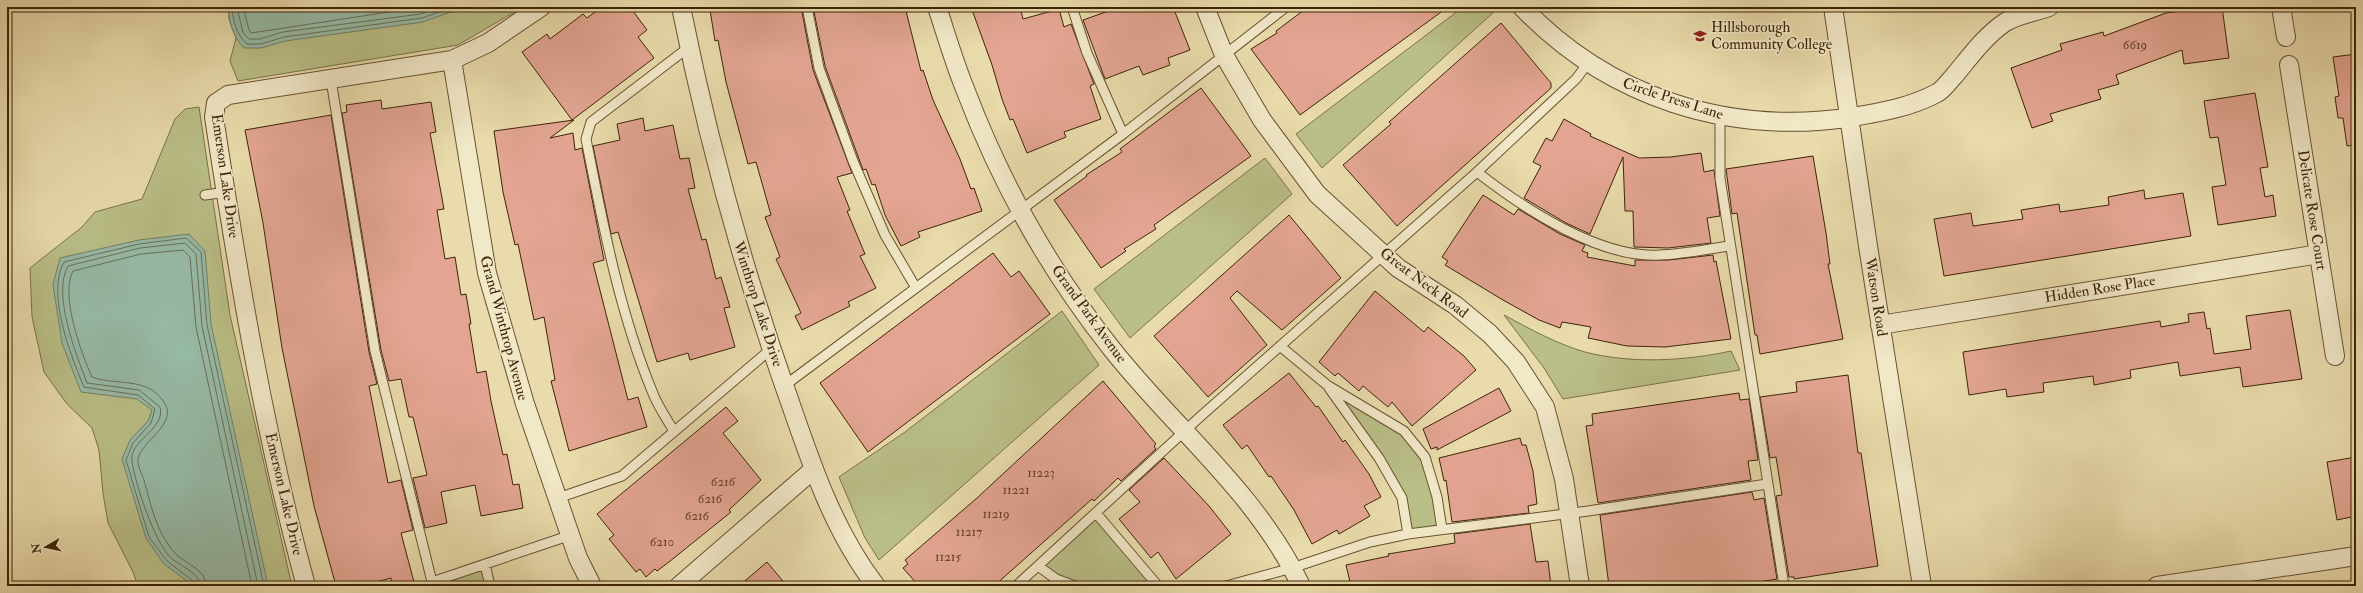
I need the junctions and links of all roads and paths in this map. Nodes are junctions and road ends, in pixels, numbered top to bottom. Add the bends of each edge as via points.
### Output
1 (541, 7) edge
2 (681, 7) edge
3 (807, 7) edge
4 (937, 7) edge
5 (1072, 7) edge
6 (1205, 7) edge
7 (1286, 7) edge
8 (1522, 7) edge
9 (1833, 7) edge
10 (2049, 7) edge
11 (2281, 7) edge
12 (2004, 15) edge
13 (2286, 37) dead end
14 (689, 47) junction
15 (1224, 55) junction
16 (452, 60) junction
17 (1588, 63) junction
18 (2289, 65) dead end
19 (331, 80) junction
20 (1720, 116) junction
21 (1849, 117) junction
22 (1123, 134) junction
23 (1478, 172) junction
24 (226, 192) junction
25 (205, 195) dead end
26 (1022, 210) junction
27 (1730, 246) junction
28 (1383, 254) junction
29 (2319, 254) junction
30 (916, 288) junction
31 (1880, 325) junction
32 (1280, 346) junction
33 (771, 349) junction
34 (2335, 356) dead end
35 (1327, 385) junction
36 (784, 386) junction
37 (674, 431) junction
38 (1184, 431) junction
39 (814, 469) junction
40 (1768, 484) junction
41 (558, 498) junction
42 (1096, 513) junction
43 (1569, 513) junction
44 (1442, 529) junction
45 (1408, 534) junction
46 (571, 535) junction
47 (2356, 556) edge
48 (485, 564) junction
49 (1038, 566) junction
50 (1292, 568) junction
51 (432, 584) edge
52 (306, 586) edge
53 (490, 586) edge
54 (592, 586) edge
55 (679, 586) edge
56 (876, 586) edge
57 (1016, 586) edge
58 (1075, 586) edge
59 (1158, 586) edge
60 (1226, 586) edge
61 (1301, 586) edge
62 (1580, 586) edge
63 (1784, 586) edge
64 (1922, 586) edge
65 (2157, 586) edge

1 - 16 street, Emerson Lake Drive via 488,43
2 - 14 street, Winthrop Lake Drive
3 - 30 lane via 819,68 853,161 885,235
4 - 26 street, Grand Park Avenue via 965,89 1003,178
5 - 22 lane via 1087,53
6 - 15 street, Great Neck Road
7 - 15 lane
8 - 17 street, Circle Press Lane via 1546,31
9 - 21 street, Watson Road
10 - 12 street
11 - 13 street
12 - 21 street, Circle Press Lane via 1939,92 1912,105
14 - 33 street, Winthrop Lake Drive via 734,229
14 - 37 lane via 591,122 586,139 606,242 627,316 652,392
15 - 22 lane
15 - 28 street, Great Neck Road via 1262,120 1317,194
16 - 19 street, Emerson Lake Drive
16 - 41 street, Grand Winthrop Avenue via 487,272 525,404
17 - 20 street, Circle Press Lane via 1620,82 1669,101
17 - 23 lane via 1576,79
18 - 29 street, Delicate Rose Court
19 - 24 street, Emerson Lake Drive via 228,95 216,103 214,117
19 - 51 lane via 375,351
20 - 21 street, Circle Press Lane via 1769,122 1829,121
20 - 27 lane via 1720,178
21 - 31 street, Watson Road
22 - 26 lane
23 - 27 lane via 1512,200 1576,235 1611,250 1659,256
23 - 28 lane
24 - 25 lane
24 - 52 street, Emerson Lake Drive via 267,417 292,535
26 - 30 lane
26 - 38 street, Grand Park Avenue via 1056,270 1111,348
27 - 40 lane
28 - 32 lane
28 - 43 street, Great Neck Road via 1398,268 1454,304 1490,334 1516,362 1545,407 1564,479
29 - 31 street, Hidden Rose Place
29 - 34 street, Delicate Rose Court
30 - 36 lane
31 - 64 street, Watson Road
32 - 35 lane
32 - 38 lane
33 - 36 street, Winthrop Lake Drive
33 - 37 lane
35 - 44 lane via 1404,431 1425,457 1437,497
35 - 45 lane via 1379,458 1402,498
36 - 39 street, Winthrop Lake Drive
37 - 41 lane via 622,476
38 - 42 lane
38 - 50 street, Grand Park Avenue via 1250,506
39 - 55 street
39 - 56 street, Winthrop Lake Drive via 844,539
40 - 43 lane
40 - 63 lane
41 - 46 street, Grand Winthrop Avenue
42 - 49 lane
42 - 59 lane
43 - 44 lane
43 - 62 street, Great Neck Road
44 - 45 lane
45 - 50 lane via 1370,542
46 - 48 lane
46 - 54 street, Grand Winthrop Avenue via 578,558
47 - 65 street
48 - 51 lane
48 - 53 lane
49 - 57 lane
49 - 58 lane via 1056,579
50 - 60 lane
50 - 61 street, Grand Park Avenue

